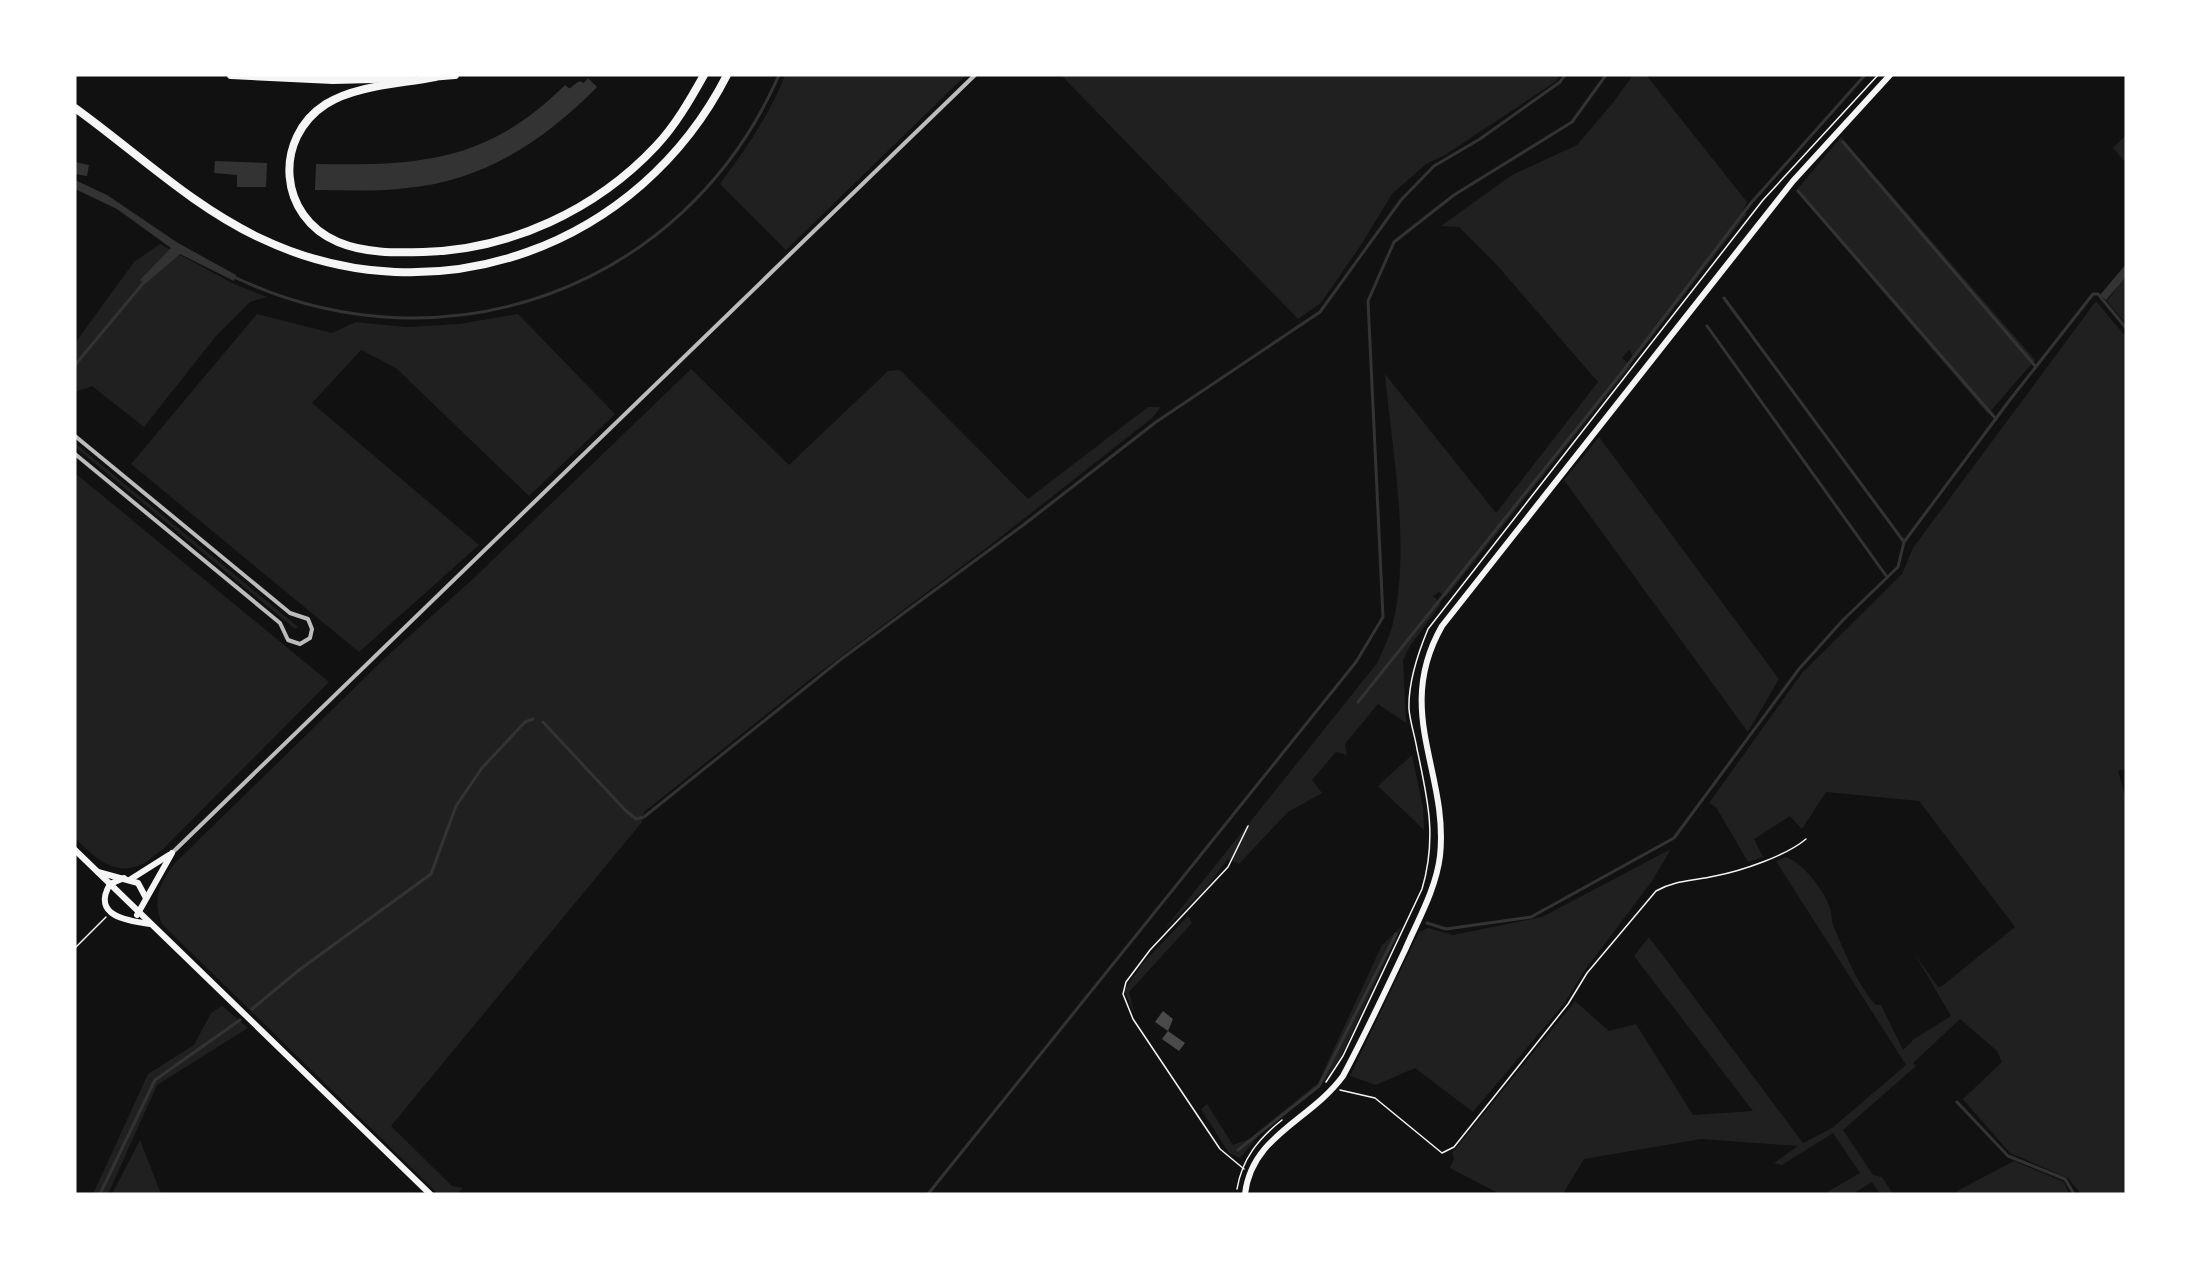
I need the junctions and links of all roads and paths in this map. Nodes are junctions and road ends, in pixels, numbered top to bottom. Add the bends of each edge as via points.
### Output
1 (231, 75) edge
2 (455, 75) edge
3 (704, 75) edge
4 (727, 75) edge
5 (975, 75) edge
6 (1878, 75) edge
7 (1890, 75) edge
8 (435, 77) junction
9 (75, 108) edge
10 (75, 436) edge
11 (75, 454) edge
12 (1248, 826) dead end
13 (1806, 839) dead end
14 (75, 850) edge
15 (172, 853) junction
16 (97, 872) junction
17 (128, 879) junction
18 (110, 884) junction
19 (146, 898) junction
20 (110, 912) junction
21 (139, 913) junction
22 (129, 919) junction
23 (150, 924) junction
24 (75, 948) edge
25 (1334, 1089) junction
26 (1322, 1090) dead end
27 (1250, 1172) junction
28 (430, 1194) edge
29 (1245, 1194) edge

1 - 8 highway via 344,80
2 - 8 highway
3 - 8 highway via 670,129 636,166 589,201 531,230 461,249 403,252 351,246 322,234 303,216 289,182 290,149 304,123 340,97
4 - 9 highway via 687,139 623,202 573,233 522,255 441,272 374,271 343,266 260,238 180,188
5 - 15 street
6 - 26 path via 1763,200 1428,629 1416,657 1409,708 1431,820 1427,871 1343,1056
7 - 25 main road via 1793,182 1457,602 1436,635 1424,670 1420,707 1440,820 1438,867 1425,907 1367,1031
10 - 11 street via 290,613 308,619 310,638 300,644 288,640 280,623
12 - 27 path via 1228,867 1150,950 1126,982 1123,993 1133,1019 1220,1149
13 - 25 path via 1778,855 1716,876 1669,883 1656,891 1587,973 1568,1004 1454,1147 1442,1153 1375,1098
14 - 16 main road
15 - 17 main road
15 - 19 main road
16 - 17 main road
16 - 18 main road
17 - 18 main road
17 - 19 main road via 143,889
18 - 20 main road via 105,898
18 - 21 main road
19 - 21 main road
20 - 22 main road
20 - 24 path
21 - 22 main road
21 - 23 main road
22 - 23 main road
23 - 28 main road
25 - 27 main road via 1268,1143
27 - 29 main road

